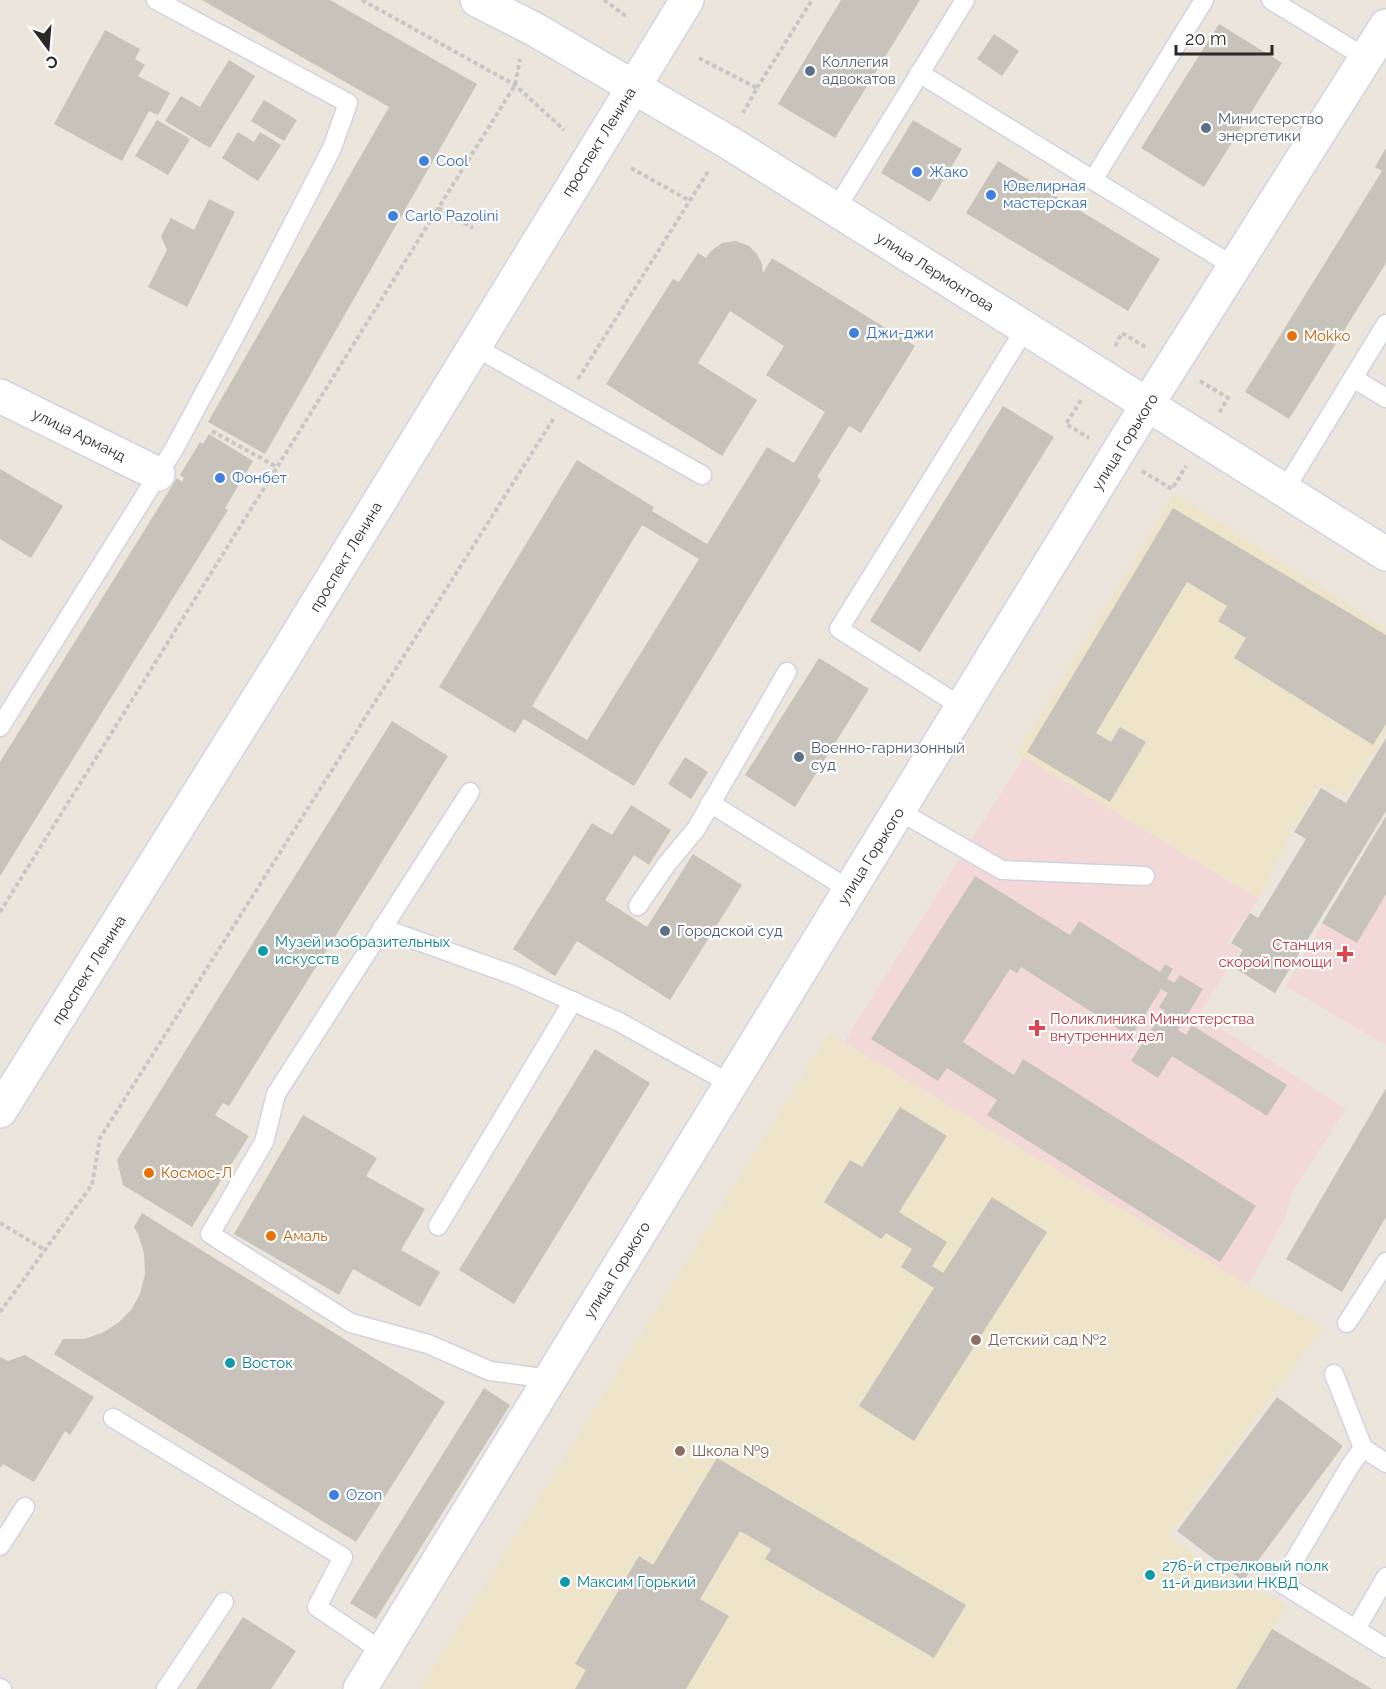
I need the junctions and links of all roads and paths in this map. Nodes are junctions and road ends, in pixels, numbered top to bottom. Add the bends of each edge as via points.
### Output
1 (156, 0) edge
2 (362, 0) edge
3 (477, 0) edge
4 (604, 0) edge
5 (687, 0) edge
6 (812, 0) edge
7 (965, 0) edge
8 (1204, 0) edge
9 (1271, 0) edge
10 (627, 17) dead end
11 (1386, 26) edge
12 (521, 52) dead end
13 (699, 58) dead end
14 (1366, 58) junction
15 (920, 74) junction
16 (515, 85) junction
17 (634, 87) junction
18 (757, 88) junction
19 (741, 116) dead end
20 (564, 130) dead end
21 (631, 168) dead end
22 (709, 170) dead end
23 (1093, 180) junction
24 (690, 201) junction
25 (438, 208) junction
26 (836, 209) junction
27 (473, 228) dead end
28 (1234, 267) junction
29 (1386, 324) edge
30 (1025, 329) junction
31 (475, 346) junction
32 (1110, 353) dead end
33 (1155, 354) dead end
34 (1192, 376) dead end
35 (1353, 378) junction
36 (0, 396) edge
37 (1386, 398) edge
38 (566, 399) junction
39 (1081, 400) dead end
40 (1147, 405) junction
41 (1217, 416) dead end
42 (190, 419) junction
43 (1094, 441) dead end
44 (1186, 465) dead end
45 (277, 467) junction
46 (1137, 467) dead end
47 (158, 474) junction
48 (702, 475) dead end
49 (1284, 491) junction
50 (1386, 554) edge
51 (787, 672) dead end
52 (962, 707) junction
53 (0, 727) edge
54 (470, 792) dead end
55 (710, 803) junction
56 (898, 811) junction
57 (1145, 876) dead end
58 (850, 890) junction
59 (638, 906) dead end
60 (0, 912) edge
61 (382, 928) junction
62 (573, 1001) junction
63 (731, 1084) junction
64 (0, 1111) edge
65 (0, 1223) edge
66 (438, 1226) dead end
67 (45, 1250) junction
68 (1386, 1262) edge
69 (0, 1312) edge
70 (1347, 1323) dead end
71 (1334, 1374) dead end
72 (550, 1379) junction
73 (113, 1418) dead end
74 (1363, 1448) junction
75 (1386, 1463) edge
76 (25, 1507) dead end
77 (0, 1546) edge
78 (1386, 1577) edge
79 (224, 1602) dead end
80 (1356, 1629) junction
81 (1386, 1648) edge
82 (383, 1652) junction
83 (166, 1689) edge
84 (360, 1689) edge

1 - 42 lane via 348,103 332,148
2 - 16 path
3 - 17 street, улица Лермонтова
4 - 10 path
5 - 17 street, проспект Ленина
6 - 18 path
7 - 15 lane
8 - 23 lane
9 - 14 lane
11 - 14 street, улица Горького
12 - 16 path
13 - 18 path
14 - 28 street, улица Горького
15 - 23 lane
15 - 26 lane
16 - 20 path
16 - 25 path
17 - 26 street, улица Лермонтова
17 - 31 street, проспект Ленина
18 - 19 path
21 - 24 path
22 - 24 path
23 - 28 lane
24 - 38 path
25 - 27 path
25 - 45 path
26 - 30 street, улица Лермонтова
28 - 40 street, улица Горького
29 - 35 lane
30 - 40 street, улица Лермонтова
30 - 52 lane via 839,629
31 - 38 lane
31 - 64 street, проспект Ленина
32 - 33 path via 1122,333
34 - 41 path via 1228,398
35 - 37 lane
35 - 49 lane
36 - 47 street, улица Арманд
38 - 48 lane
38 - 67 path via 100,1138 92,1185
39 - 43 path via 1066,424
40 - 49 street, улица Лермонтова
40 - 52 street, улица Горького
42 - 45 path
42 - 47 lane
44 - 46 path via 1172,489
45 - 60 path
47 - 53 lane
49 - 50 street, улица Лермонтова
51 - 55 lane
52 - 56 street, улица Горького
54 - 61 lane
55 - 58 lane
55 - 59 lane via 696,829
56 - 57 lane via 1002,870
56 - 58 street, улица Горького
58 - 63 street, улица Горького
61 - 62 lane via 516,976
61 - 72 lane via 276,1094 264,1142 210,1234 351,1323 428,1344 490,1371
62 - 63 lane
62 - 66 lane
63 - 72 street, улица Горького
65 - 67 path
67 - 69 path
68 - 70 lane
71 - 74 lane
72 - 82 street, улица Горького
73 - 82 lane via 343,1557 317,1607
74 - 75 lane
74 - 80 lane via 1281,1582
76 - 77 lane
78 - 80 lane
79 - 83 lane
80 - 81 lane
82 - 84 street, улица Горького

